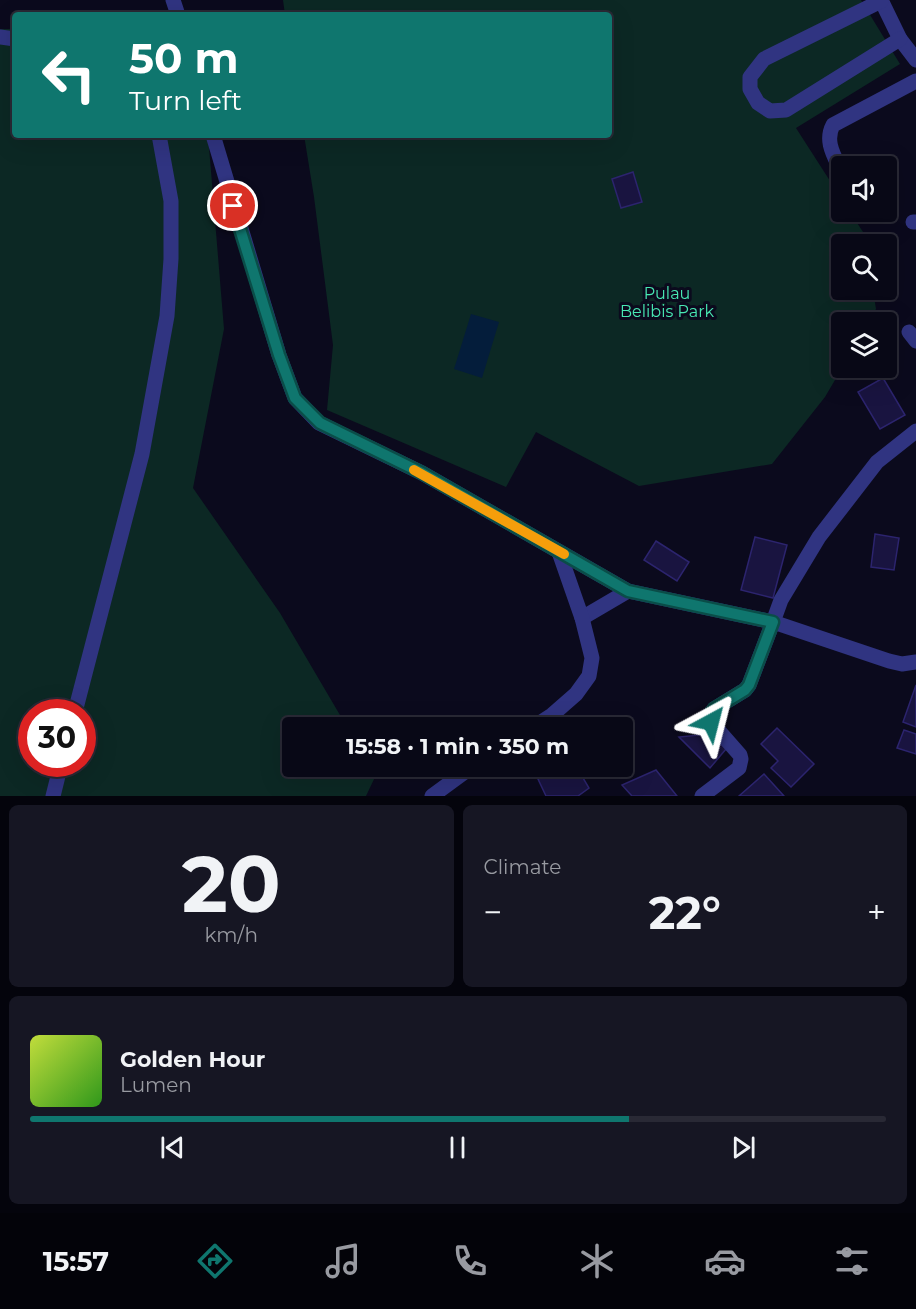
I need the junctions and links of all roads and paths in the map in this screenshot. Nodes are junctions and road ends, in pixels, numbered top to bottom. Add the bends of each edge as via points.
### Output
1 (881, 0) edge
2 (900, 39) junction
3 (916, 60) edge
4 (916, 81) edge
5 (160, 138) edge
6 (214, 138) edge
7 (835, 156) edge
8 (916, 431) edge
9 (559, 552) junction
10 (628, 591) junction
11 (582, 618) junction
12 (773, 622) junction
13 (916, 662) edge
14 (78, 699) edge
15 (549, 717) edge
16 (58, 777) edge
17 (458, 777) edge
18 (53, 796) edge
19 (432, 796) edge
20 (702, 796) edge

1 - 2 street
1 - 2 street via 764,59 750,77 750,89 758,103 770,111 786,110
2 - 3 street
4 - 7 street via 833,125 829,143
5 - 14 street via 171,201 167,316 142,454
6 - 9 street via 295,398 320,423 422,473
8 - 12 street via 877,462 819,537
9 - 10 street
9 - 11 street
10 - 11 street
10 - 12 street
11 - 15 street via 592,658 589,676 576,694
12 - 13 street via 889,661
12 - 20 street via 749,685 711,713 711,722 740,754 741,764
16 - 18 street
17 - 19 street

